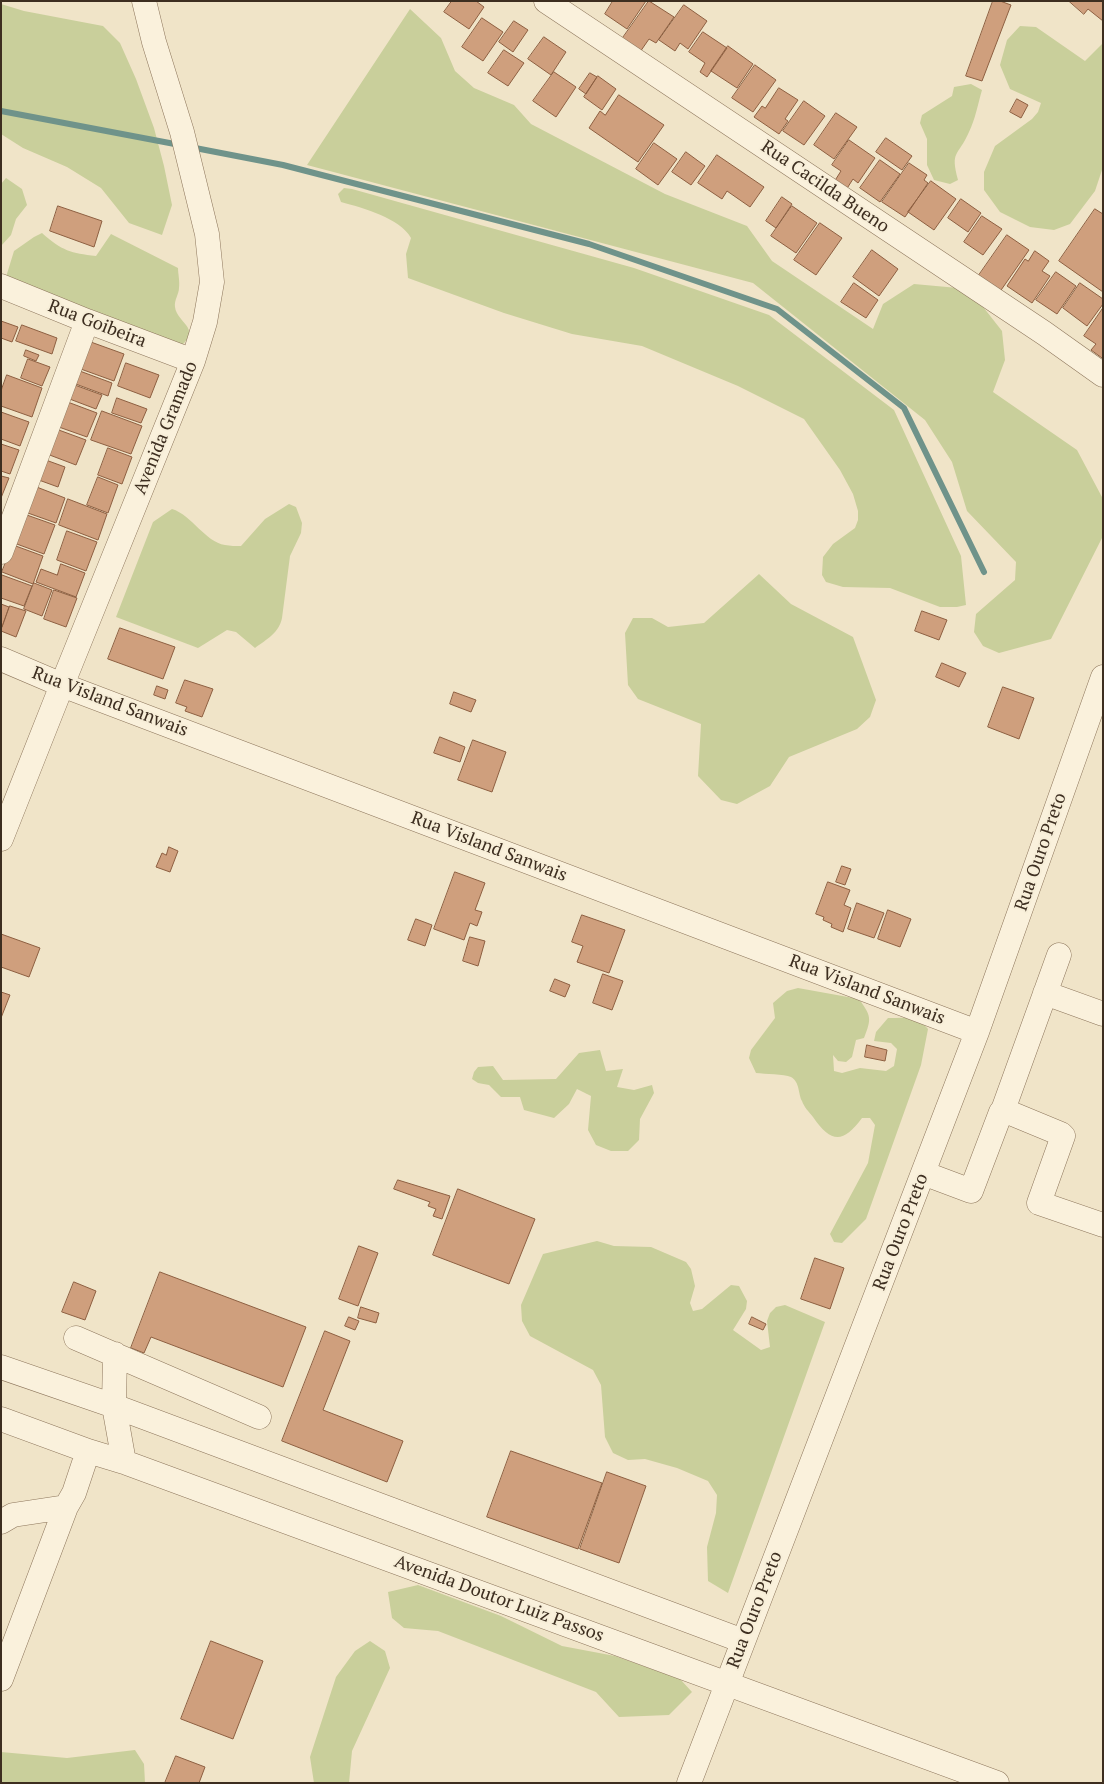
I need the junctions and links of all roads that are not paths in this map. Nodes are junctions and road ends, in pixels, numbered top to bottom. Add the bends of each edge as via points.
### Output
1 (144, 1) edge
2 (546, 1) edge
3 (1, 286) edge
4 (87, 321) junction
5 (193, 361) junction
6 (1103, 375) edge
7 (1, 552) edge
8 (1, 659) edge
9 (1103, 677) edge
10 (62, 685) junction
11 (1, 839) edge
12 (1059, 955) dead end
13 (1045, 993) junction
14 (1103, 1014) edge
15 (977, 1032) junction
16 (1003, 1110) junction
17 (923, 1173) junction
18 (1103, 1225) edge
19 (76, 1338) dead end
20 (115, 1354) junction
21 (1, 1366) edge
22 (114, 1406) junction
23 (259, 1417) dead end
24 (1, 1419) edge
25 (88, 1450) junction
26 (124, 1462) junction
27 (66, 1507) junction
28 (1, 1522) edge
29 (743, 1641) junction
30 (1, 1679) edge
31 (727, 1683) junction
32 (689, 1783) edge
33 (997, 1783) edge

1 - 5 street, Avenida Gramado via 207,234 212,282 205,322
2 - 6 street, Rua Cacilda Bueno
3 - 4 street, Rua Goibeira
4 - 5 street, Rua Goibeira
4 - 7 street
5 - 10 street, Avenida Gramado
8 - 10 street, Rua Visland Sanwais
9 - 15 street, Rua Ouro Preto
10 - 11 street, Avenida Gramado
10 - 15 street, Rua Visland Sanwais
12 - 13 street
13 - 14 street
13 - 16 street
15 - 17 street, Rua Ouro Preto
16 - 17 street via 971,1191
16 - 18 street via 1063,1136 1039,1203
17 - 29 street, Rua Ouro Preto
19 - 20 street
20 - 22 street
20 - 23 street
21 - 22 street
22 - 26 street
22 - 29 street
24 - 25 street, Avenida Doutor Luiz Passos
25 - 26 street, Avenida Doutor Luiz Passos
25 - 27 street
26 - 31 street, Avenida Doutor Luiz Passos
27 - 28 street via 13,1515
27 - 30 street
29 - 31 street, Rua Ouro Preto
31 - 32 street, Rua Ouro Preto
31 - 33 street, Avenida Doutor Luiz Passos

